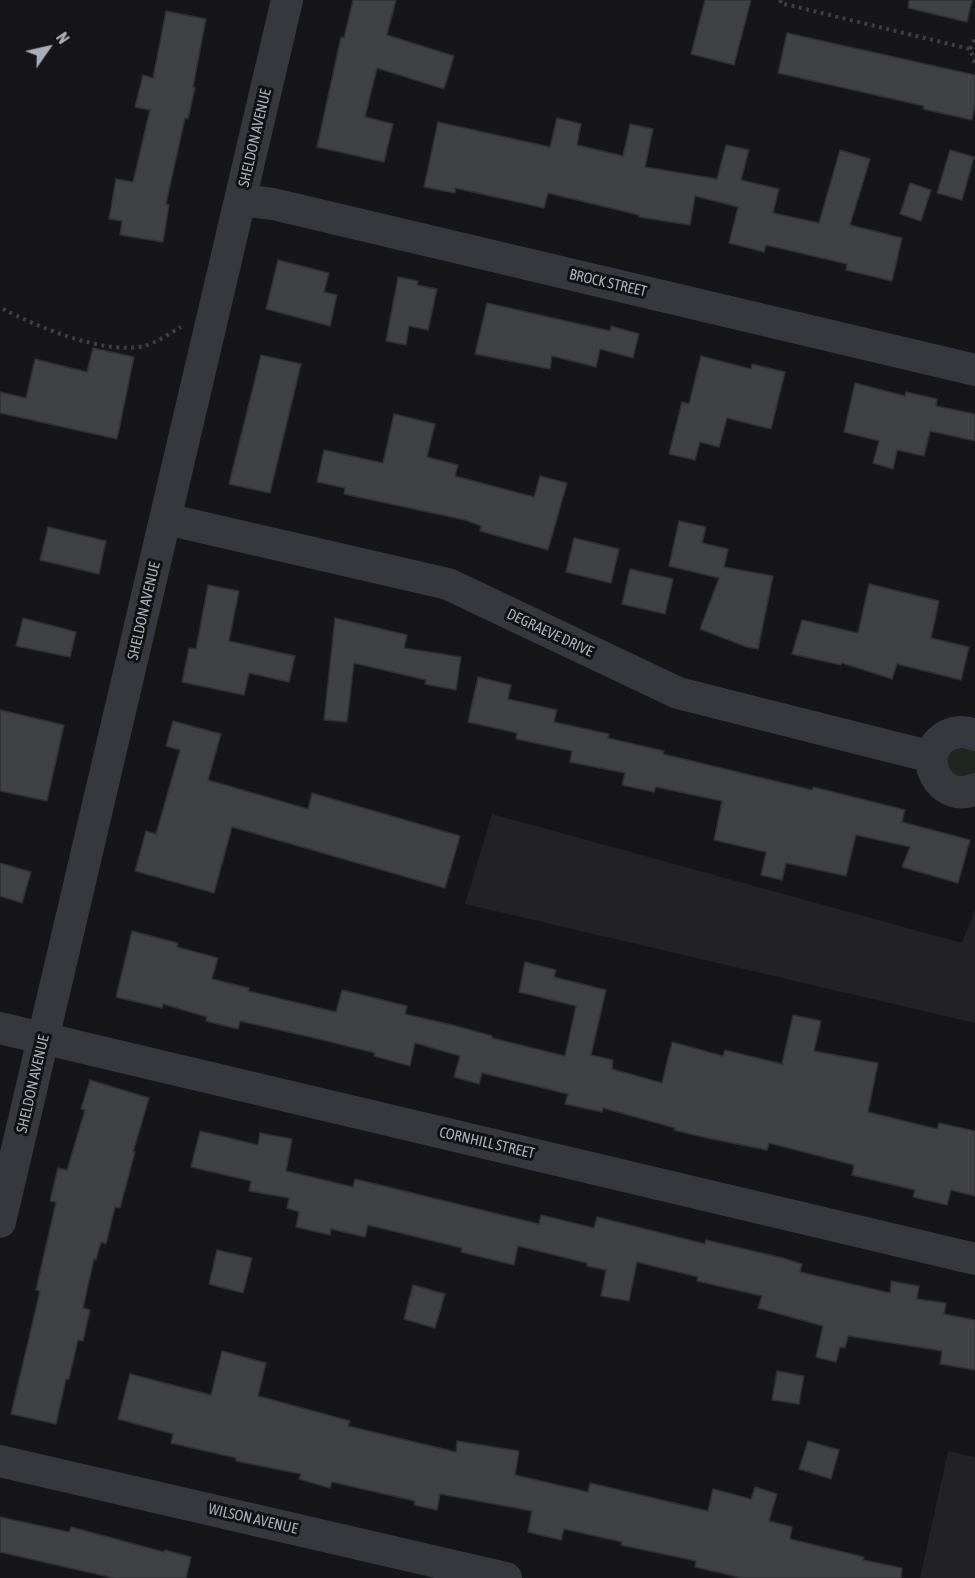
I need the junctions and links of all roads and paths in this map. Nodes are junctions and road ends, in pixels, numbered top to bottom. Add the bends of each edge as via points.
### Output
1 (287, 0) edge
2 (781, 0) edge
3 (975, 39) edge
4 (970, 49) junction
5 (975, 63) edge
6 (241, 200) junction
7 (3, 309) dead end
8 (184, 326) dead end
9 (975, 370) edge
10 (166, 519) junction
11 (975, 735) edge
12 (932, 756) junction
13 (975, 789) edge
14 (0, 1028) edge
15 (44, 1038) junction
16 (0, 1222) edge
17 (975, 1258) edge
18 (0, 1461) edge
19 (506, 1578) edge

1 - 6 street, SHELDON AVENUE
2 - 4 path via 780,3
3 - 4 path
4 - 5 path
6 - 9 street, BROCK STREET via 273,204
6 - 10 street, SHELDON AVENUE
7 - 8 path via 36,326 108,347 144,346
10 - 12 street, DEGRAEVE DRIVE via 448,585 678,693
10 - 15 street, SHELDON AVENUE
11 - 12 street via 949,734
12 - 13 street via 935,777 942,785 960,793
14 - 15 street, CORNHILL STREET
15 - 16 street, SHELDON AVENUE
15 - 17 street, CORNHILL STREET
18 - 19 street, WILSON AVENUE

